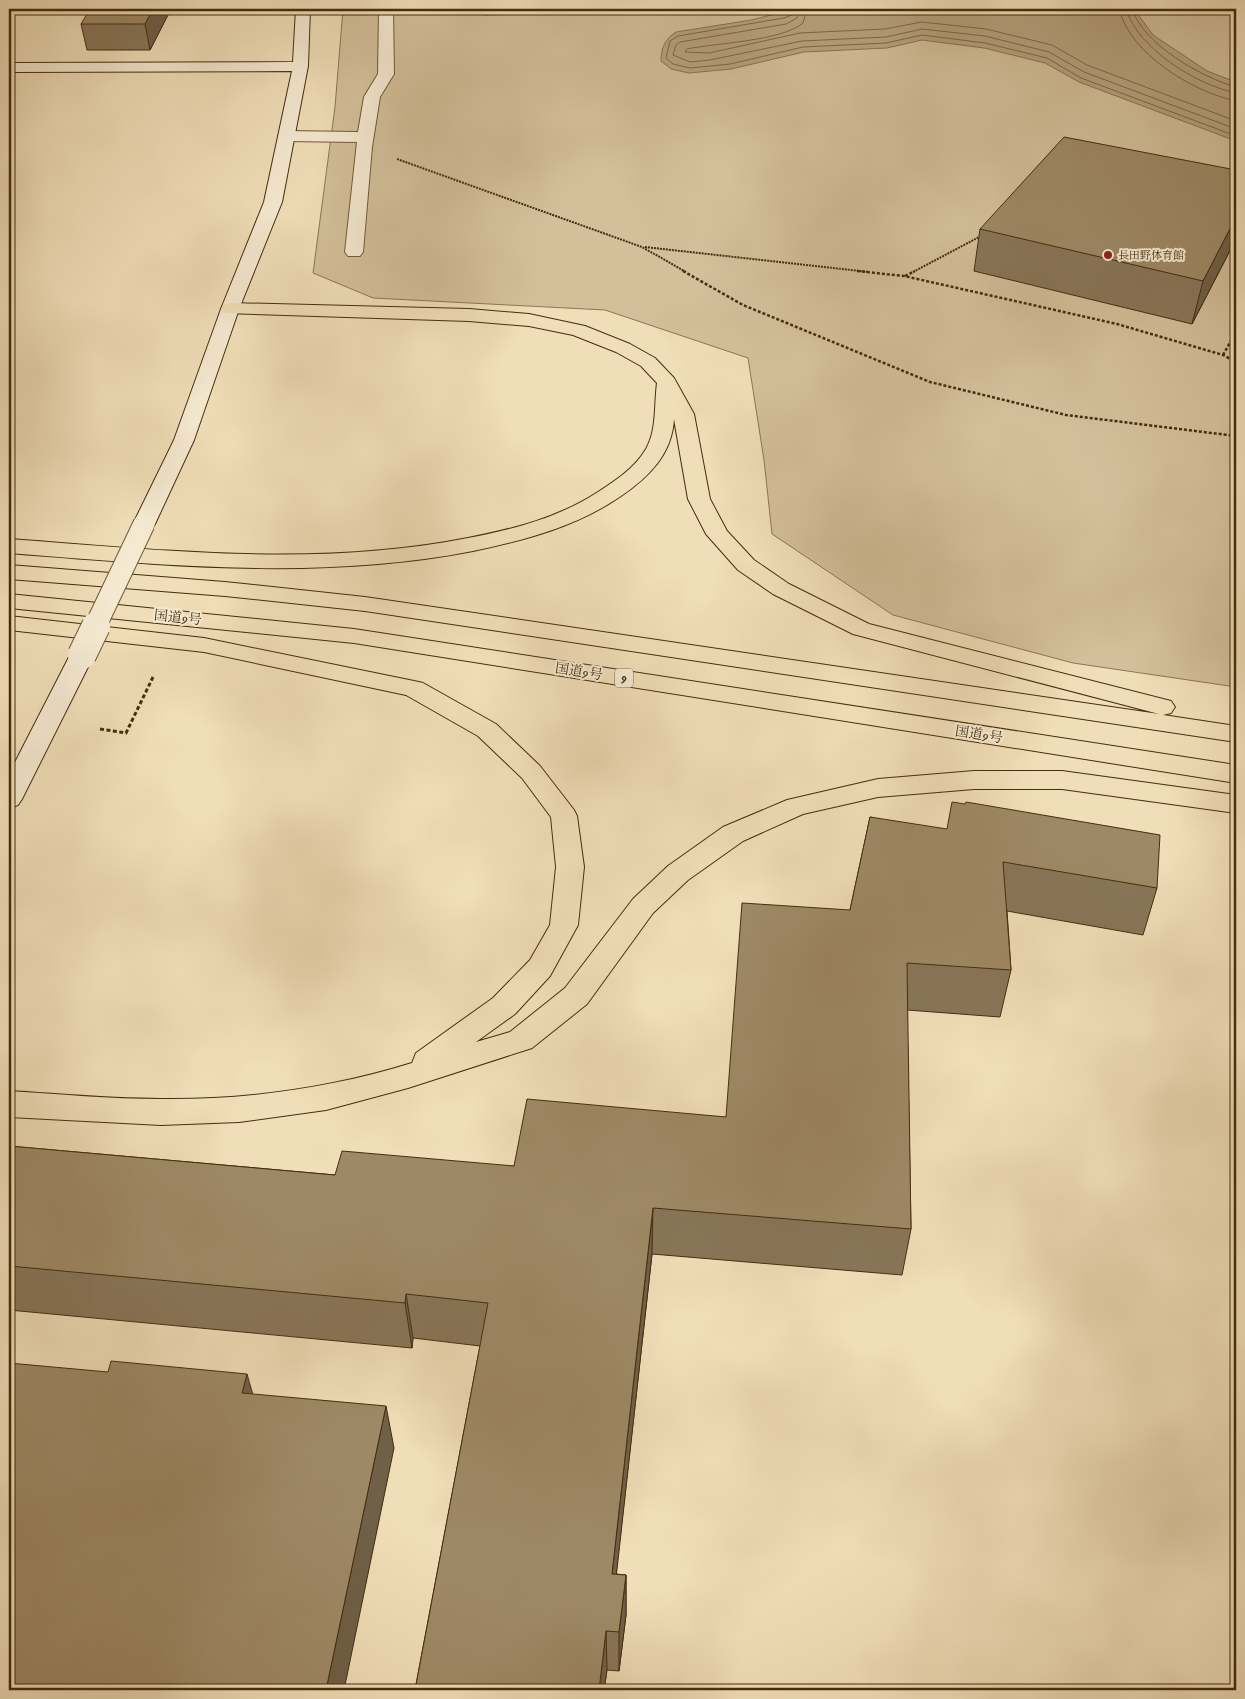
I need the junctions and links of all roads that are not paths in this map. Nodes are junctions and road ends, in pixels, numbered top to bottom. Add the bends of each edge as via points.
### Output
1 (303, 9) edge
2 (386, 9) edge
3 (300, 66) junction
4 (9, 67) edge
5 (286, 136) junction
6 (364, 142) junction
7 (354, 252) dead end
8 (230, 310) junction
9 (667, 382) junction
10 (9, 546) edge
11 (9, 572) edge
12 (9, 601) edge
13 (9, 623) edge
14 (1236, 726) edge
15 (1236, 734) edge
16 (1236, 774) edge
17 (9, 799) edge
18 (1236, 804) edge
19 (408, 1076) junction
20 (9, 1104) edge

1 - 3 street
2 - 6 street via 386,74 372,97
3 - 4 street
3 - 5 street
5 - 6 street
5 - 8 street via 273,202
6 - 7 street
8 - 9 highway via 469,315 529,320 578,330 623,348 648,362
8 - 17 street, bridge via 184,440 82,655
9 - 10 highway via 660,441 638,475 586,510 525,533 459,549 373,560 276,563
9 - 14 highway via 684,414 700,499 717,534 746,565 781,589 861,629
11 - 15 highway via 365,604
12 - 16 highway, 国道9号 / 9 via 354,636
13 - 19 highway via 204,645 414,689 487,730 531,772 564,816 570,867 564,925 540,968 504,1006
18 - 19 highway via 1062,780 974,780 878,788 796,806 733,834 678,873 643,906 576,996 521,1040
19 - 20 highway via 326,1098 239,1109 161,1112

